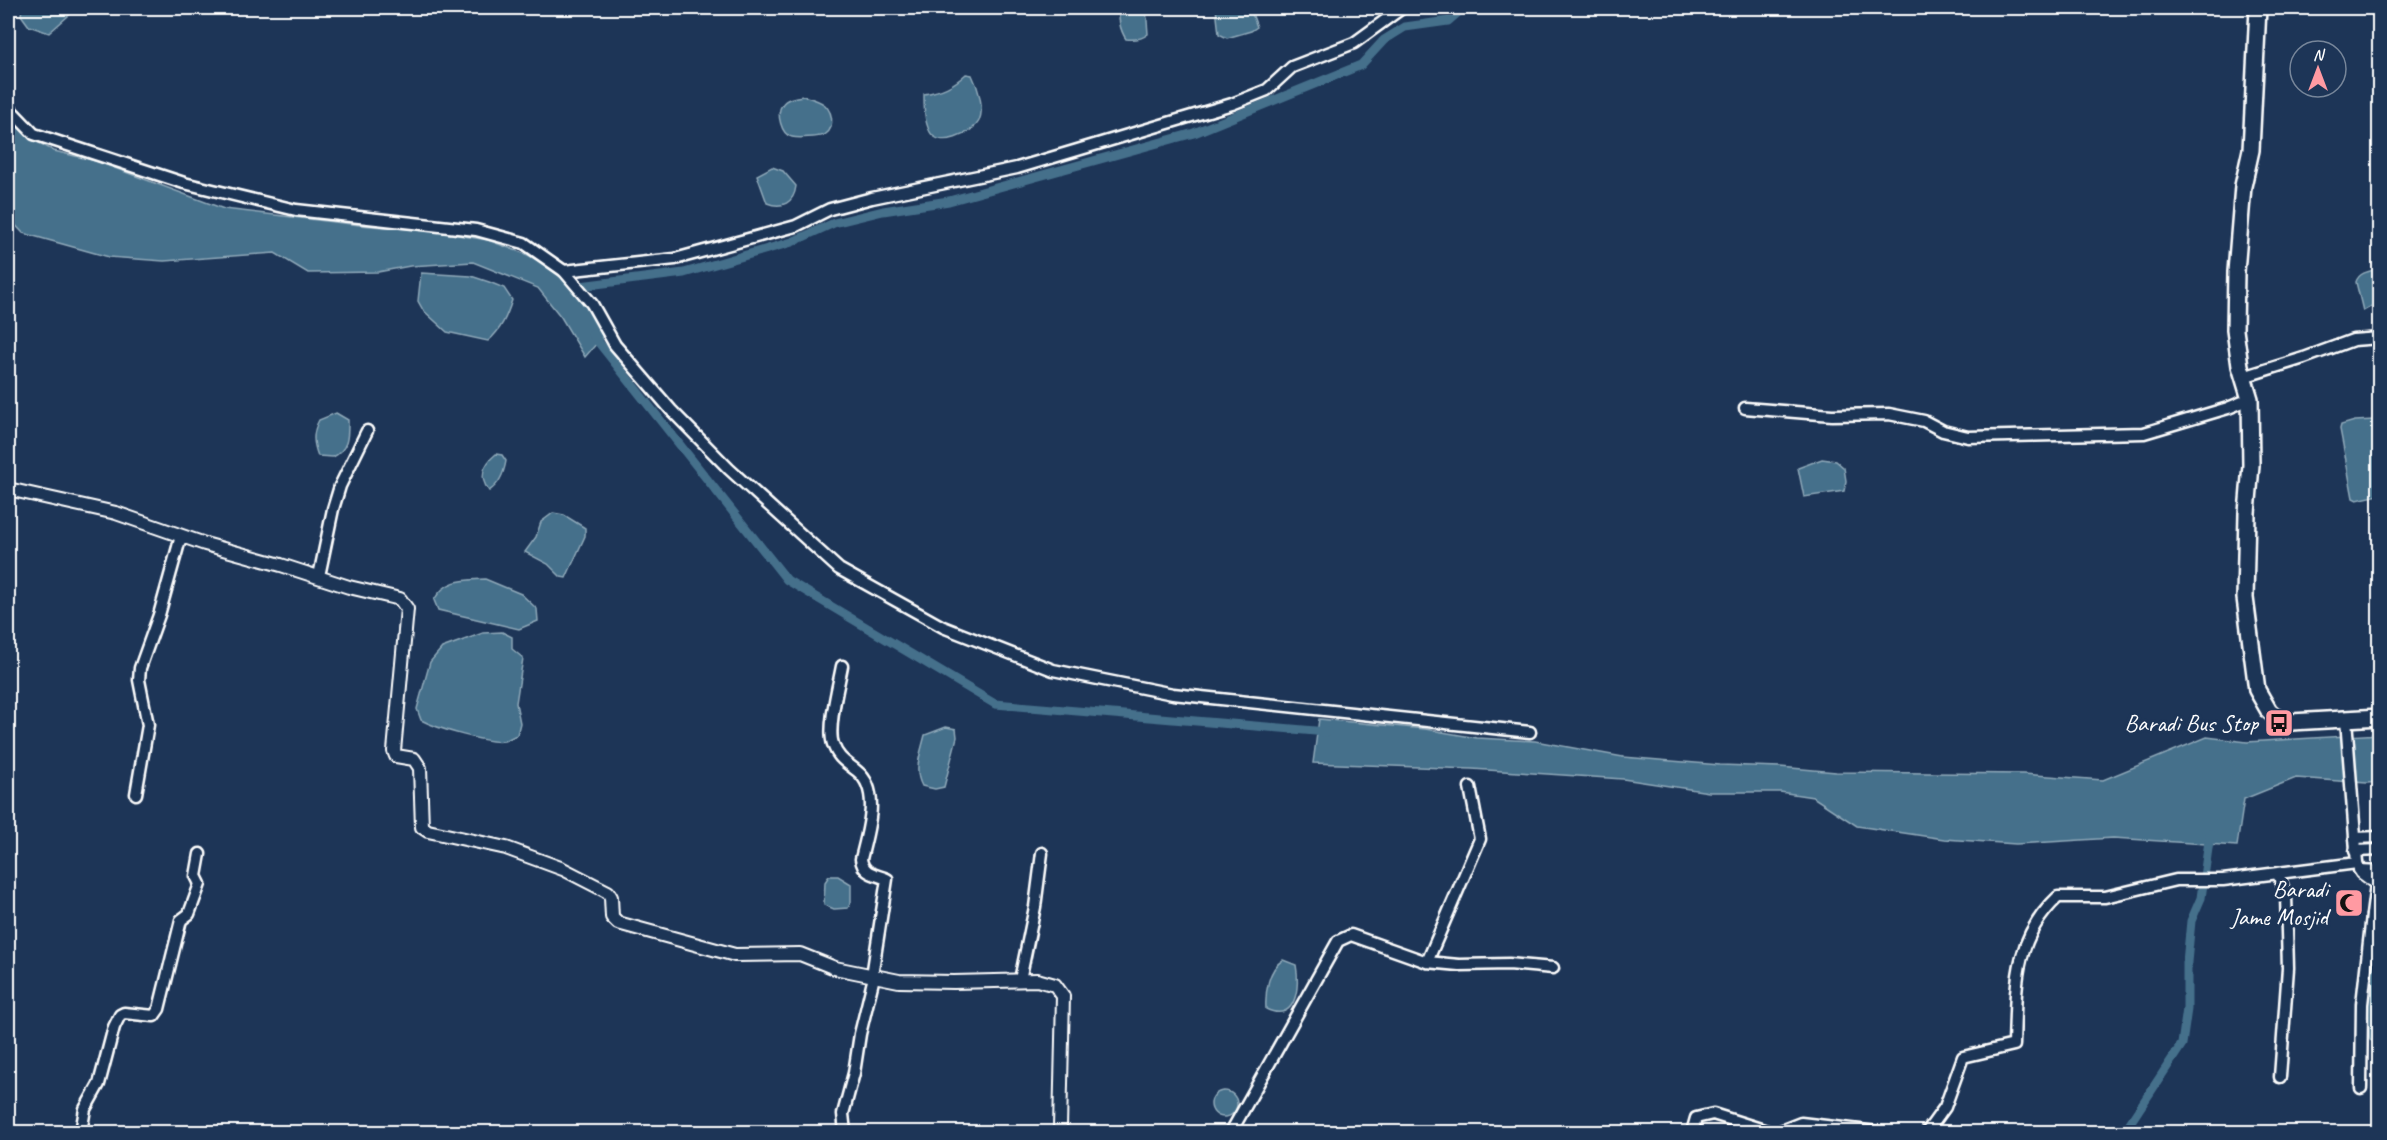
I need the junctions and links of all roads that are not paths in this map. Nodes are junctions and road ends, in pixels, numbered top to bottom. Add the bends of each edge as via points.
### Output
1 (1402, 8) edge
2 (2258, 8) edge
3 (8, 107) edge
4 (568, 274) junction
5 (2379, 338) edge
6 (2243, 376) junction
7 (2250, 399) junction
8 (1745, 408) dead end
9 (367, 431) dead end
10 (8, 489) edge
11 (181, 536) junction
12 (319, 576) junction
13 (842, 666) dead end
14 (2379, 717) edge
15 (2346, 719) junction
16 (1530, 732) dead end
17 (1470, 787) dead end
18 (136, 794) dead end
19 (2379, 837) edge
20 (2355, 838) junction
21 (2379, 850) edge
22 (2355, 851) junction
23 (1042, 853) dead end
24 (200, 854) dead end
25 (2358, 867) junction
26 (2379, 871) edge
27 (2278, 874) junction
28 (2378, 884) edge
29 (2377, 899) edge
30 (2376, 916) edge
31 (1427, 962) junction
32 (1553, 968) dead end
33 (873, 977) junction
34 (1020, 980) junction
35 (2280, 1077) dead end
36 (2361, 1088) dead end
37 (81, 1132) edge
38 (845, 1132) edge
39 (1063, 1132) edge
40 (1231, 1132) edge
41 (1692, 1132) edge
42 (1770, 1132) edge
43 (1778, 1132) edge
44 (1877, 1132) edge
45 (1927, 1132) edge

1 - 4 street via 1354,43 1292,67 1267,90 1232,104 1017,168 830,209 796,226 675,259
2 - 6 main road via 2251,150 2243,186 2236,272 2235,330
3 - 4 street via 34,134 184,183 296,210 476,230 524,243
4 - 16 street via 615,345 729,469 839,568 943,627 1053,670 1173,694
5 - 6 street via 2353,340
6 - 7 main road
7 - 8 street via 2144,433 1968,437 1924,421 1889,414 1832,415
7 - 15 main road via 2245,598 2257,690 2263,704 2277,718 2291,722
9 - 12 street via 340,486
10 - 11 street via 116,513
11 - 12 street
11 - 18 street via 140,668 148,726
12 - 33 street via 400,599 407,609 394,751 401,758 414,759 420,768 421,819 428,831 506,848 563,869 608,892 612,917 618,923 735,955 800,954
13 - 33 street via 832,742 844,763 863,778 872,799 862,867 887,879
14 - 15 main road
15 - 20 street
17 - 31 street via 1480,839
19 - 20 street
20 - 22 street
21 - 22 street
22 - 25 street
23 - 34 street
24 - 37 street via 196,876 200,884 189,914 181,920 159,1009 154,1016 120,1015 99,1084 85,1109
25 - 26 street
25 - 27 street
25 - 28 street
27 - 35 street via 2286,895 2288,968
27 - 45 street via 2176,880 2105,897 2058,897 2042,912 2027,938 2016,981 2014,1045 1963,1057 1945,1107
28 - 29 street
29 - 30 street
30 - 36 street via 2362,1004
31 - 32 street
31 - 40 street via 1351,935 1338,941
33 - 34 street via 899,981
33 - 38 street via 843,1114
34 - 39 street via 1055,986 1063,996
41 - 42 street via 1696,1118 1713,1114
43 - 44 street via 1801,1123

